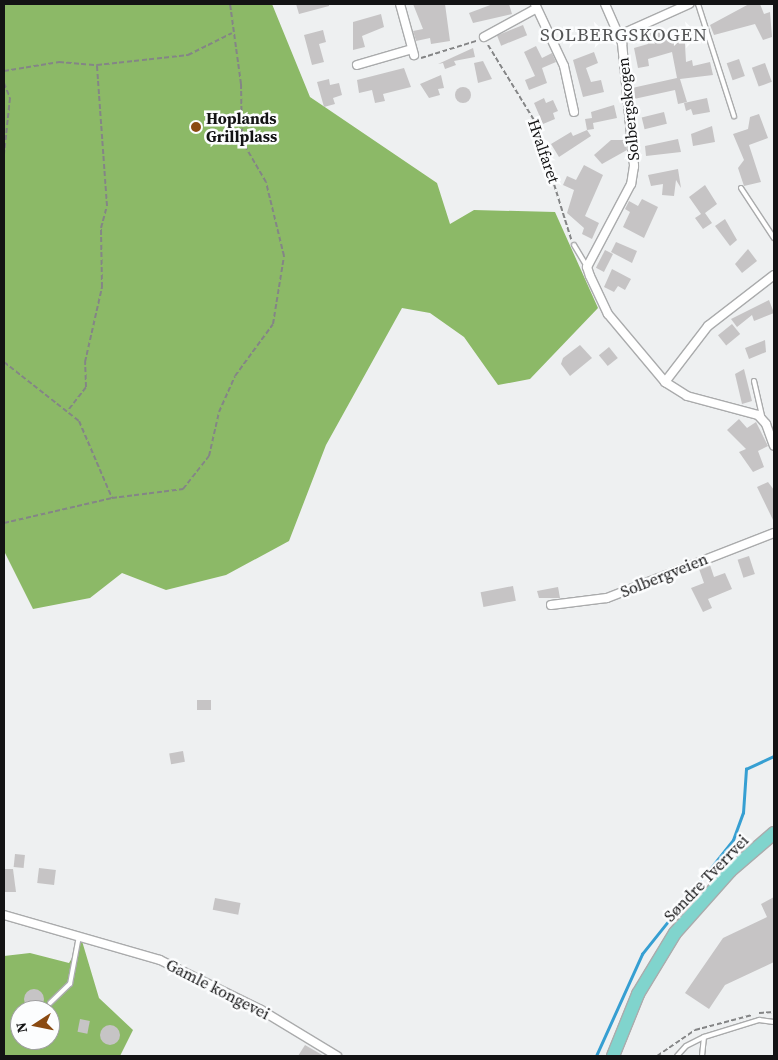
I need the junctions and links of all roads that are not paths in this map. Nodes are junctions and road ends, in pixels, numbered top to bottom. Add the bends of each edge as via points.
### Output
1 (400, 4) edge
2 (605, 4) edge
3 (689, 4) edge
4 (698, 4) edge
5 (536, 6) edge
6 (620, 35) junction
7 (484, 37) road end
8 (357, 65) dead end
9 (574, 112) dead end
10 (734, 116) dead end
11 (741, 188) dead end
12 (774, 238) edge
13 (574, 246) road end
14 (587, 267) junction
15 (774, 274) edge
16 (754, 381) dead end
17 (665, 382) junction
18 (763, 419) junction
19 (774, 446) edge
20 (774, 533) edge
21 (551, 605) dead end
22 (774, 833) edge
23 (4, 915) edge
24 (78, 936) junction
25 (53, 1000) edge
26 (774, 1022) edge
27 (704, 1037) junction
28 (338, 1056) edge
29 (613, 1056) edge
30 (677, 1056) edge
31 (702, 1056) edge

1 - 8 street via 413,52
2 - 6 street, Solbergskogen
3 - 6 street
4 - 10 lane
5 - 7 street
5 - 9 street via 564,66
6 - 14 street, Solbergskogen via 634,173
11 - 12 lane
13 - 14 lane
14 - 17 street via 616,324
15 - 17 street via 708,326
16 - 18 lane
17 - 18 street via 681,394
18 - 19 street
20 - 21 street, Solbergveien via 606,598
22 - 29 main road, Søndre Tverrvei via 730,871 675,933 638,994
23 - 24 street, Gamle kongevei
24 - 25 lane via 70,984
24 - 28 street, Gamle kongevei via 160,960 198,977
26 - 27 lane via 759,1020
27 - 30 lane via 686,1046
27 - 31 lane

